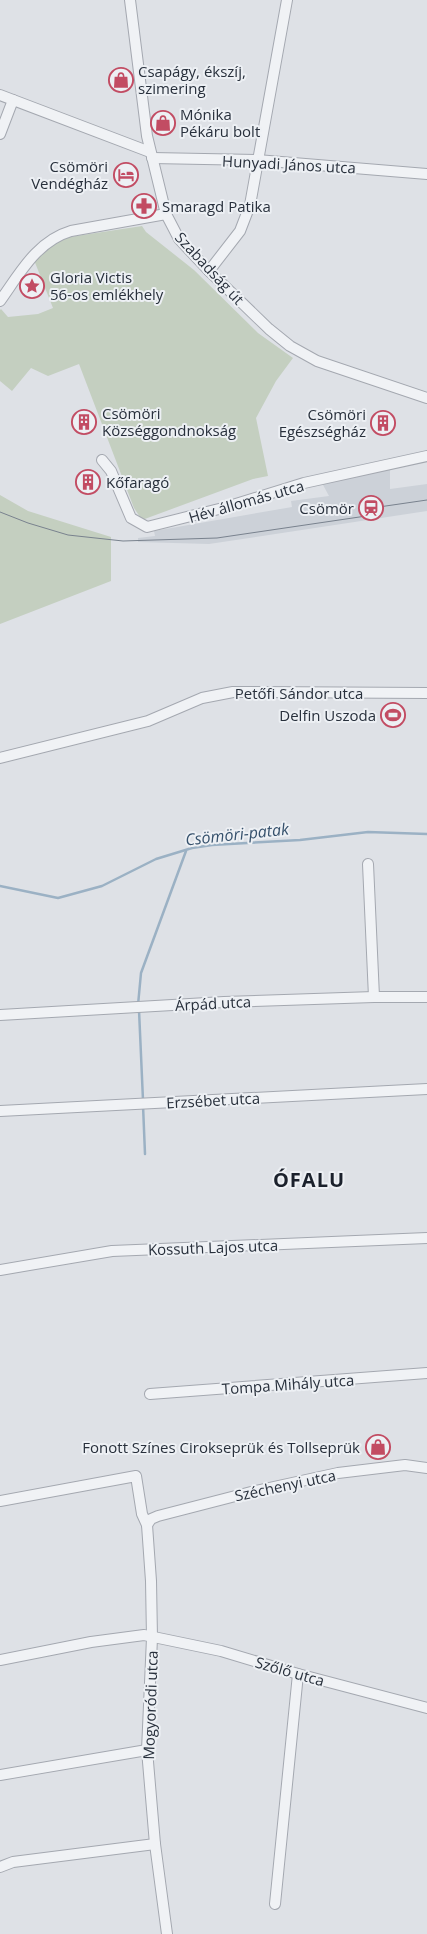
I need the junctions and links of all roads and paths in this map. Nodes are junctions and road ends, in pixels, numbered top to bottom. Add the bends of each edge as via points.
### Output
1 (130, 0) edge
2 (287, 0) edge
3 (0, 95) edge
4 (13, 100) junction
5 (0, 134) edge
6 (151, 155) junction
7 (257, 160) junction
8 (427, 174) edge
9 (166, 214) junction
10 (209, 271) junction
11 (0, 301) edge
12 (427, 398) edge
13 (427, 456) edge
14 (102, 460) dead end
15 (427, 693) edge
16 (0, 758) edge
17 (368, 864) dead end
18 (374, 997) junction
19 (427, 997) edge
20 (0, 1015) edge
21 (427, 1089) edge
22 (0, 1111) edge
23 (427, 1238) edge
24 (0, 1270) edge
25 (427, 1373) edge
26 (150, 1394) dead end
27 (427, 1468) edge
28 (0, 1500) edge
29 (147, 1525) junction
30 (152, 1638) junction
31 (0, 1660) edge
32 (298, 1674) junction
33 (427, 1708) edge
34 (147, 1750) junction
35 (0, 1775) edge
36 (155, 1844) junction
37 (0, 1867) edge
38 (275, 1904) dead end
39 (167, 1934) edge

1 - 6 street, Szabadság út via 141,100
2 - 7 street
3 - 4 street, Hunyadi János utca
4 - 5 street
4 - 6 street, Hunyadi János utca
6 - 7 street, Hunyadi János utca
6 - 9 street, Szabadság út
7 - 8 street, Hunyadi János utca
7 - 10 street via 247,216 240,231
9 - 10 street, Szabadság út via 180,239
9 - 11 street via 62,234 44,244
10 - 12 street, Szabadság út via 269,329 303,354
13 - 14 street, Hév állomás utca via 304,483 147,527 131,518 111,471
15 - 16 street, Petőfi Sándor utca via 233,692 202,698 148,721
17 - 18 street
18 - 19 street, Árpád utca
18 - 20 street, Árpád utca
21 - 22 street, Erzsébet utca
23 - 24 street, Kossuth Lajos utca via 112,1251
25 - 26 street, Tompa Mihály utca
27 - 29 street, Széchenyi utca via 405,1465 338,1473 158,1516
28 - 29 street, Mogyoródi utca via 136,1476
29 - 30 street, Mogyoródi utca
30 - 31 street, Szőlő utca via 144,1635 90,1642
30 - 32 street, Szőlő utca via 221,1651
30 - 34 street, Mogyoródi utca
32 - 33 street, Szőlő utca
32 - 38 street
34 - 35 street
34 - 36 street, Mogyoródi utca
36 - 37 street via 13,1862
36 - 39 street, Mogyoródi utca

